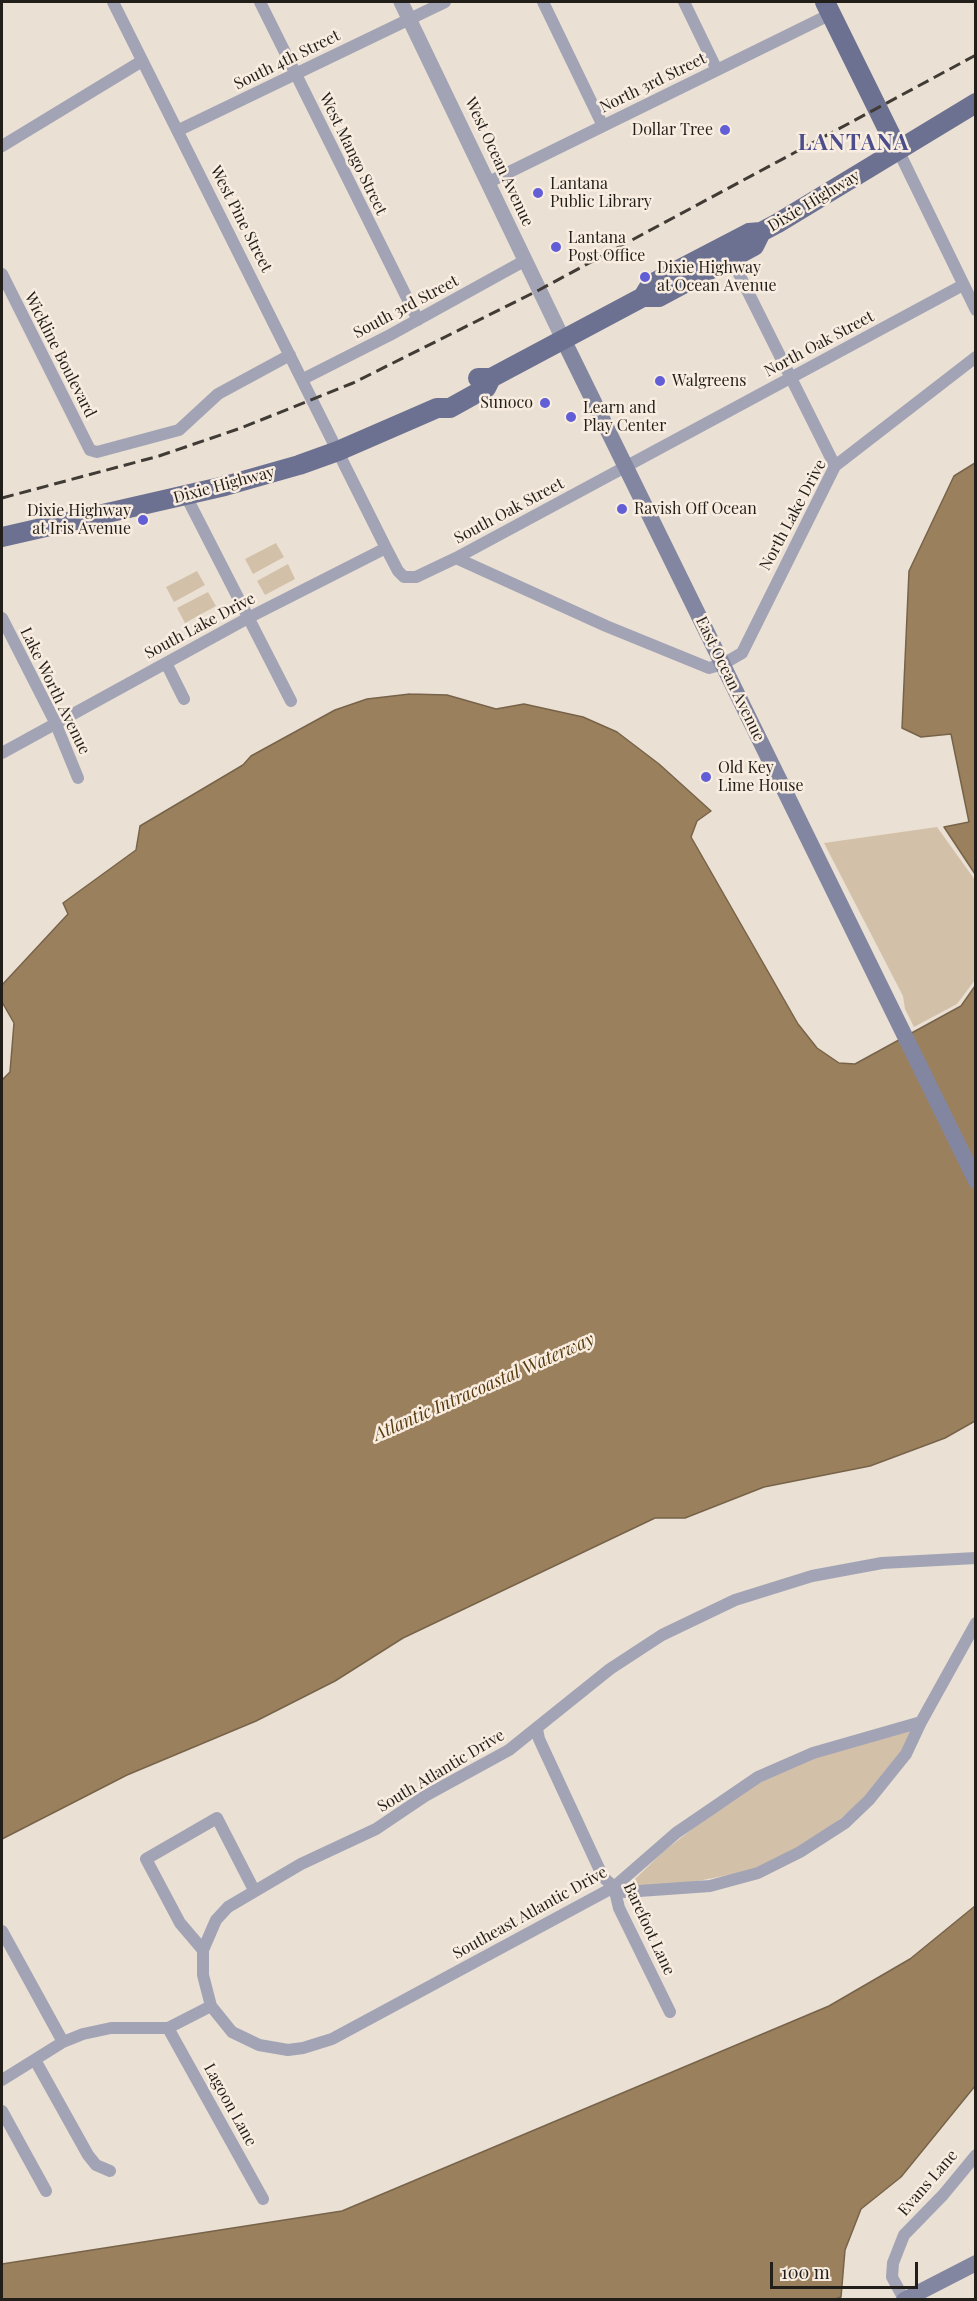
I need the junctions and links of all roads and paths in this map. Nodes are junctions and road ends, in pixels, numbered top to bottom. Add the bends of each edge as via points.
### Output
1 (113, 2) edge
2 (260, 2) edge
3 (401, 2) edge
4 (444, 2) edge
5 (543, 2) edge
6 (684, 2) edge
7 (828, 8) edge
8 (410, 19) junction
9 (142, 61) junction
10 (717, 70) junction
11 (296, 74) junction
12 (975, 103) edge
13 (603, 126) junction
14 (179, 130) junction
15 (2, 146) edge
16 (898, 150) junction
17 (489, 182) junction
18 (761, 232) junction
19 (731, 258) junction
20 (524, 261) junction
21 (2, 274) edge
22 (963, 285) junction
23 (643, 297) junction
24 (975, 310) edge
25 (418, 320) junction
26 (563, 339) junction
27 (290, 355) junction
28 (975, 357) edge
29 (790, 378) junction
30 (303, 379) junction
31 (338, 451) junction
32 (626, 466) junction
33 (835, 466) junction
34 (186, 496) junction
35 (2, 537) edge
36 (386, 548) junction
37 (456, 558) junction
38 (2, 618) edge
39 (248, 618) junction
40 (166, 663) junction
41 (723, 664) junction
42 (184, 699) dead end
43 (291, 701) dead end
44 (55, 722) junction
45 (2, 753) edge
46 (78, 778) dead end
47 (975, 1181) edge
48 (975, 1558) edge
49 (975, 1623) edge
50 (921, 1722) junction
51 (537, 1729) junction
52 (614, 1887) junction
53 (254, 1890) junction
54 (2, 1931) edge
55 (203, 1950) junction
56 (211, 2006) junction
57 (670, 2012) dead end
58 (168, 2028) junction
59 (63, 2042) junction
60 (35, 2060) junction
61 (2, 2080) edge
62 (2, 2111) edge
63 (975, 2155) edge
64 (110, 2172) dead end
65 (46, 2191) dead end
66 (263, 2199) dead end
67 (975, 2263) edge
68 (904, 2299) edge

1 - 9 street, West Pine Street
2 - 11 street, West Mango Street
3 - 8 street, West Ocean Avenue
4 - 8 street, South 4th Street
5 - 13 street
6 - 10 street
7 - 10 street, North 3rd Street
7 - 16 main road
8 - 11 street, South 4th Street
8 - 17 street, West Ocean Avenue
9 - 14 street, West Pine Street
9 - 15 street
10 - 13 street, North 3rd Street
11 - 14 street, South 4th Street
11 - 25 street, West Mango Street
12 - 16 main road, Dixie Highway
13 - 17 street, North 3rd Street
14 - 27 street, West Pine Street
16 - 18 main road, Dixie Highway
16 - 22 street
17 - 20 street, West Ocean Avenue
18 - 19 main road, Dixie Highway via 754,246
18 - 23 main road, Dixie Highway via 749,232 651,284
19 - 23 main road, Dixie Highway via 659,297
19 - 29 street
20 - 25 street, South 3rd Street
20 - 26 street, West Ocean Avenue
21 - 27 street, Wickline Boulevard via 90,450 97,452 179,430 218,394
22 - 24 street
22 - 29 street, North Oak Street
23 - 26 main road, Dixie Highway
25 - 30 street, South 3rd Street
26 - 31 main road, Dixie Highway via 491,378 480,377 443,397 437,408
26 - 32 main road, East Ocean Avenue
27 - 30 street, West Pine Street
28 - 33 street, North Lake Drive
29 - 32 street, North Oak Street
29 - 33 street
30 - 31 street, West Pine Street
31 - 34 main road, Dixie Highway
31 - 36 street, West Pine Street
32 - 37 street, South Oak Street
32 - 41 main road, East Ocean Avenue
33 - 41 street, North Lake Drive via 742,653
34 - 35 main road, Dixie Highway
34 - 39 street
36 - 37 street, South Oak Street via 404,576 416,577
36 - 39 street, South Lake Drive
37 - 41 street via 709,668
38 - 44 street, Lake Worth Avenue
39 - 40 street, South Lake Drive
39 - 43 street
40 - 42 street
40 - 44 street, South Lake Drive
41 - 47 main road, East Ocean Avenue
44 - 45 street, South Lake Drive
44 - 46 street, Lake Worth Avenue
48 - 51 street, South Atlantic Drive via 845,1568 735,1600 689,1620 635,1651
49 - 50 street
50 - 52 street, Southeast Atlantic Drive via 813,1753 758,1777 676,1833
50 - 52 street via 906,1754 869,1800 845,1823 800,1852 758,1873 726,1882 625,1892
51 - 52 street, Barefoot Lane via 603,1877
51 - 53 street, South Atlantic Drive via 509,1750 376,1828
52 - 56 street, Southeast Atlantic Drive via 318,2045 288,2050 259,2045 232,2032
52 - 57 street, Barefoot Lane via 619,1908
53 - 55 street, South Atlantic Drive via 216,1920
53 - 55 street via 217,1818 146,1859 180,1923
54 - 59 street
55 - 56 street, South Atlantic Drive via 203,1975
56 - 58 street
58 - 59 street via 98,2030
58 - 66 street, Lagoon Lane
59 - 60 street
60 - 61 street
60 - 64 street via 88,2154 96,2165
62 - 65 street
63 - 68 street, Evans Lane via 904,2235 892,2277
67 - 68 main road

